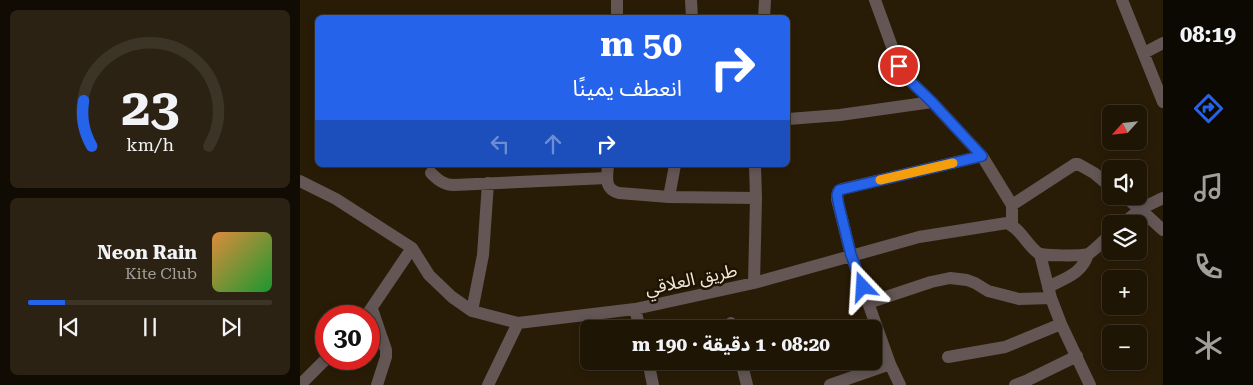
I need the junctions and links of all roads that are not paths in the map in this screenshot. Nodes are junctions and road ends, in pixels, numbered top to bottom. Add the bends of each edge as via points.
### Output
1 (617, 0) edge
2 (691, 0) edge
3 (765, 0) edge
4 (875, 0) edge
5 (1122, 0) edge
6 (616, 15) edge
7 (692, 15) edge
8 (764, 15) edge
9 (1163, 44) edge
10 (1144, 53) junction
11 (932, 102) junction
12 (1163, 102) edge
13 (790, 119) edge
14 (982, 156) junction
15 (676, 167) edge
16 (755, 167) edge
17 (607, 171) edge
18 (431, 173) dead end
19 (1102, 180) edge
20 (300, 181) edge
21 (488, 183) junction
22 (669, 197) junction
23 (756, 198) junction
24 (1163, 198) edge
25 (1012, 205) junction
26 (1135, 205) edge
27 (1140, 209) junction
28 (1133, 215) edge
29 (1012, 225) junction
30 (1163, 230) edge
31 (1102, 242) edge
32 (412, 248) junction
33 (1040, 254) junction
34 (1088, 254) junction
35 (851, 255) junction
36 (754, 284) junction
37 (1049, 292) junction
38 (868, 303) junction
39 (374, 305) edge
40 (634, 309) junction
41 (472, 311) junction
42 (637, 320) edge
43 (518, 323) junction
44 (1061, 324) junction
45 (380, 337) edge
46 (948, 356) dead end
47 (1077, 356) junction
48 (890, 364) junction
49 (315, 370) edge
50 (650, 370) edge
51 (743, 370) edge
52 (300, 383) edge
53 (377, 385) edge
54 (488, 385) edge
55 (653, 385) edge
56 (747, 385) edge
57 (830, 385) edge
58 (900, 385) edge
59 (1016, 385) edge
60 (1090, 385) edge

1 - 6 street
2 - 7 street
3 - 8 street
4 - 11 street via 899,66
5 - 10 street
9 - 10 street
10 - 12 street
11 - 13 street
11 - 14 street
14 - 25 street
14 - 35 street via 839,190 837,199
15 - 22 street
16 - 23 street
17 - 21 street
17 - 22 street via 608,185 613,191
18 - 21 street via 448,185
19 - 25 street via 1075,164
20 - 32 street, طريق العلاقي via 336,199
21 - 41 street via 483,255
22 - 23 street
23 - 36 street
24 - 27 street
25 - 29 street
26 - 27 street
27 - 28 street
27 - 30 street
29 - 33 street
29 - 35 street, طريق العلاقي via 1007,223 919,237
31 - 34 street
32 - 39 street
32 - 41 street, طريق العلاقي via 429,275
33 - 34 street
33 - 37 street
34 - 37 street via 1078,270
35 - 36 street, طريق العلاقي
35 - 38 street
36 - 40 street, طريق العلاقي
37 - 38 street via 1020,299 988,291 967,280 950,278
37 - 44 street
38 - 48 street
40 - 42 street
40 - 43 street, طريق العلاقي
41 - 43 street, طريق العلاقي
43 - 54 street
44 - 46 street via 1005,347
44 - 47 street
45 - 53 street via 386,357
47 - 59 street
47 - 60 street
48 - 57 street
48 - 58 street
49 - 52 street
50 - 55 street
51 - 56 street

